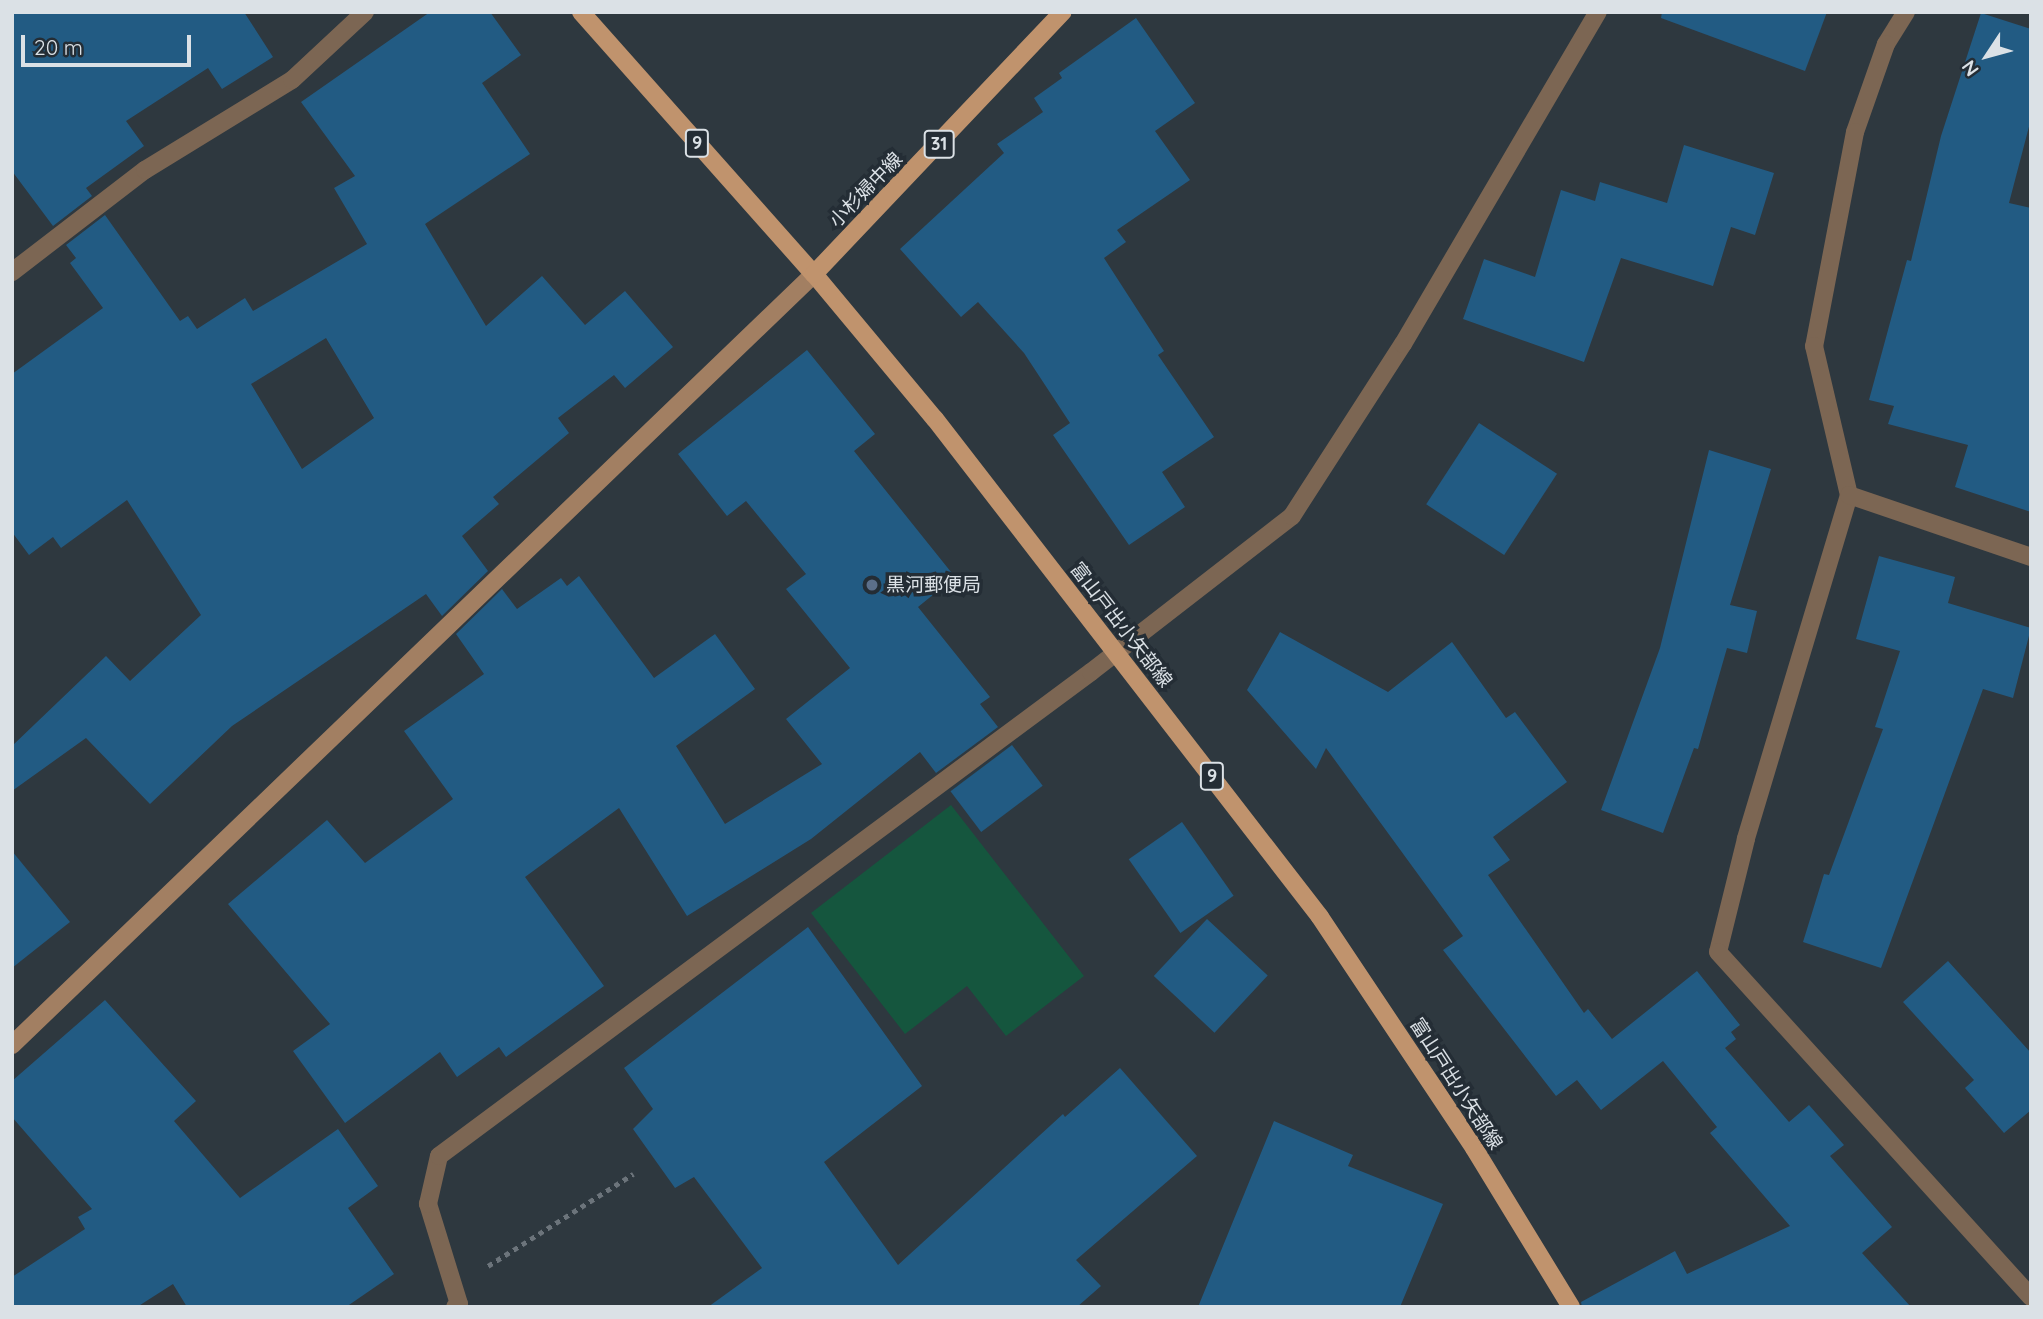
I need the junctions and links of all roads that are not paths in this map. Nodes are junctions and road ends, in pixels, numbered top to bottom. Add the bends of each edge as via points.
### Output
1 (365, 12) edge
2 (580, 12) edge
3 (1063, 12) edge
4 (1598, 12) edge
5 (1906, 12) edge
6 (12, 272) edge
7 (814, 274) junction
8 (1849, 495) junction
9 (2031, 557) edge
10 (1116, 652) junction
11 (12, 1045) edge
12 (2031, 1297) edge
13 (455, 1307) edge
14 (1571, 1307) edge

1 - 6 street via 292,80 145,170
2 - 7 main road, 富山戸出小矢部線 / 9
3 - 7 main road, 小杉婦中線 / 31
4 - 10 street via 1403,344 1292,516
5 - 8 street via 1886,44 1855,132 1814,346
7 - 10 main road, 富山戸出小矢部線 / 9 via 936,419
7 - 11 street
8 - 9 street
8 - 12 street via 1746,839 1718,952
10 - 13 street via 439,1156 428,1204 459,1304
10 - 14 main road, 富山戸出小矢部線 / 9 via 1320,917 1474,1148

